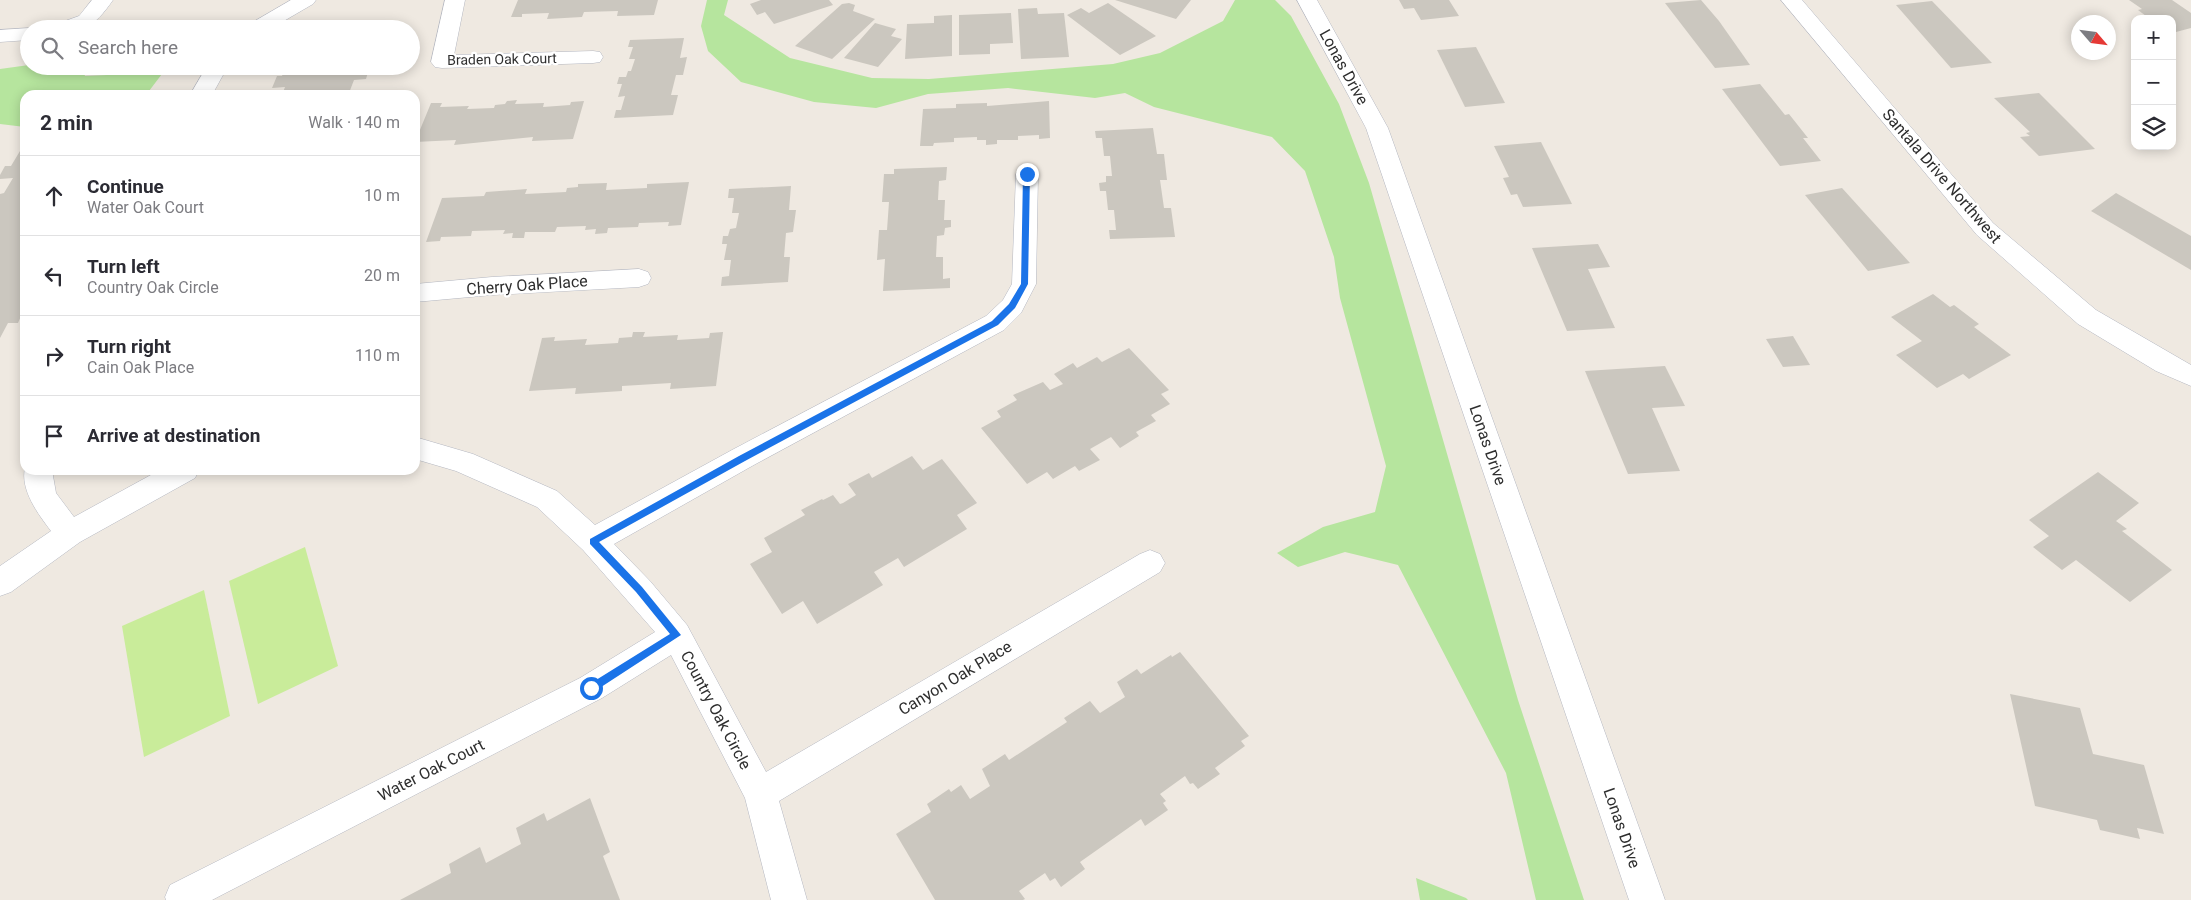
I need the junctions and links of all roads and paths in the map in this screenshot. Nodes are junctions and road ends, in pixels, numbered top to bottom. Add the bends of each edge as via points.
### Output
1 (103, 0) edge
2 (306, 0) edge
3 (455, 0) edge
4 (1307, 0) edge
5 (1791, 0) edge
6 (86, 20) edge
7 (271, 20) edge
8 (20, 35) edge
9 (0, 36) edge
10 (593, 57) dead end
11 (213, 75) edge
12 (204, 90) edge
13 (1027, 174) dead end
14 (639, 278) dead end
15 (420, 293) edge
16 (2191, 376) edge
17 (420, 449) edge
18 (38, 475) edge
19 (176, 475) edge
20 (70, 533) junction
21 (593, 541) junction
22 (1150, 563) dead end
23 (0, 583) edge
24 (676, 635) junction
25 (760, 794) junction
26 (182, 898) dead end
27 (790, 900) edge
28 (1647, 900) edge

1 - 6 street
2 - 7 street
3 - 10 street, Braden Oak Court via 442,62
4 - 28 street, Lonas Drive via 1377,128
5 - 16 street, Santala Drive Northwest via 1985,229 2087,317
8 - 9 street
11 - 12 street
13 - 21 street via 1024,284 1012,306 995,323
14 - 15 street, Cherry Oak Place
17 - 21 street, Country Oak Circle via 463,462 547,499
18 - 20 street via 37,484 45,502
19 - 20 street
20 - 23 street
21 - 24 street, Country Oak Circle
22 - 25 street, Canyon Oak Place
24 - 25 street, Country Oak Circle
24 - 26 street, Water Oak Court via 591,688
25 - 27 street, Country Oak Circle

